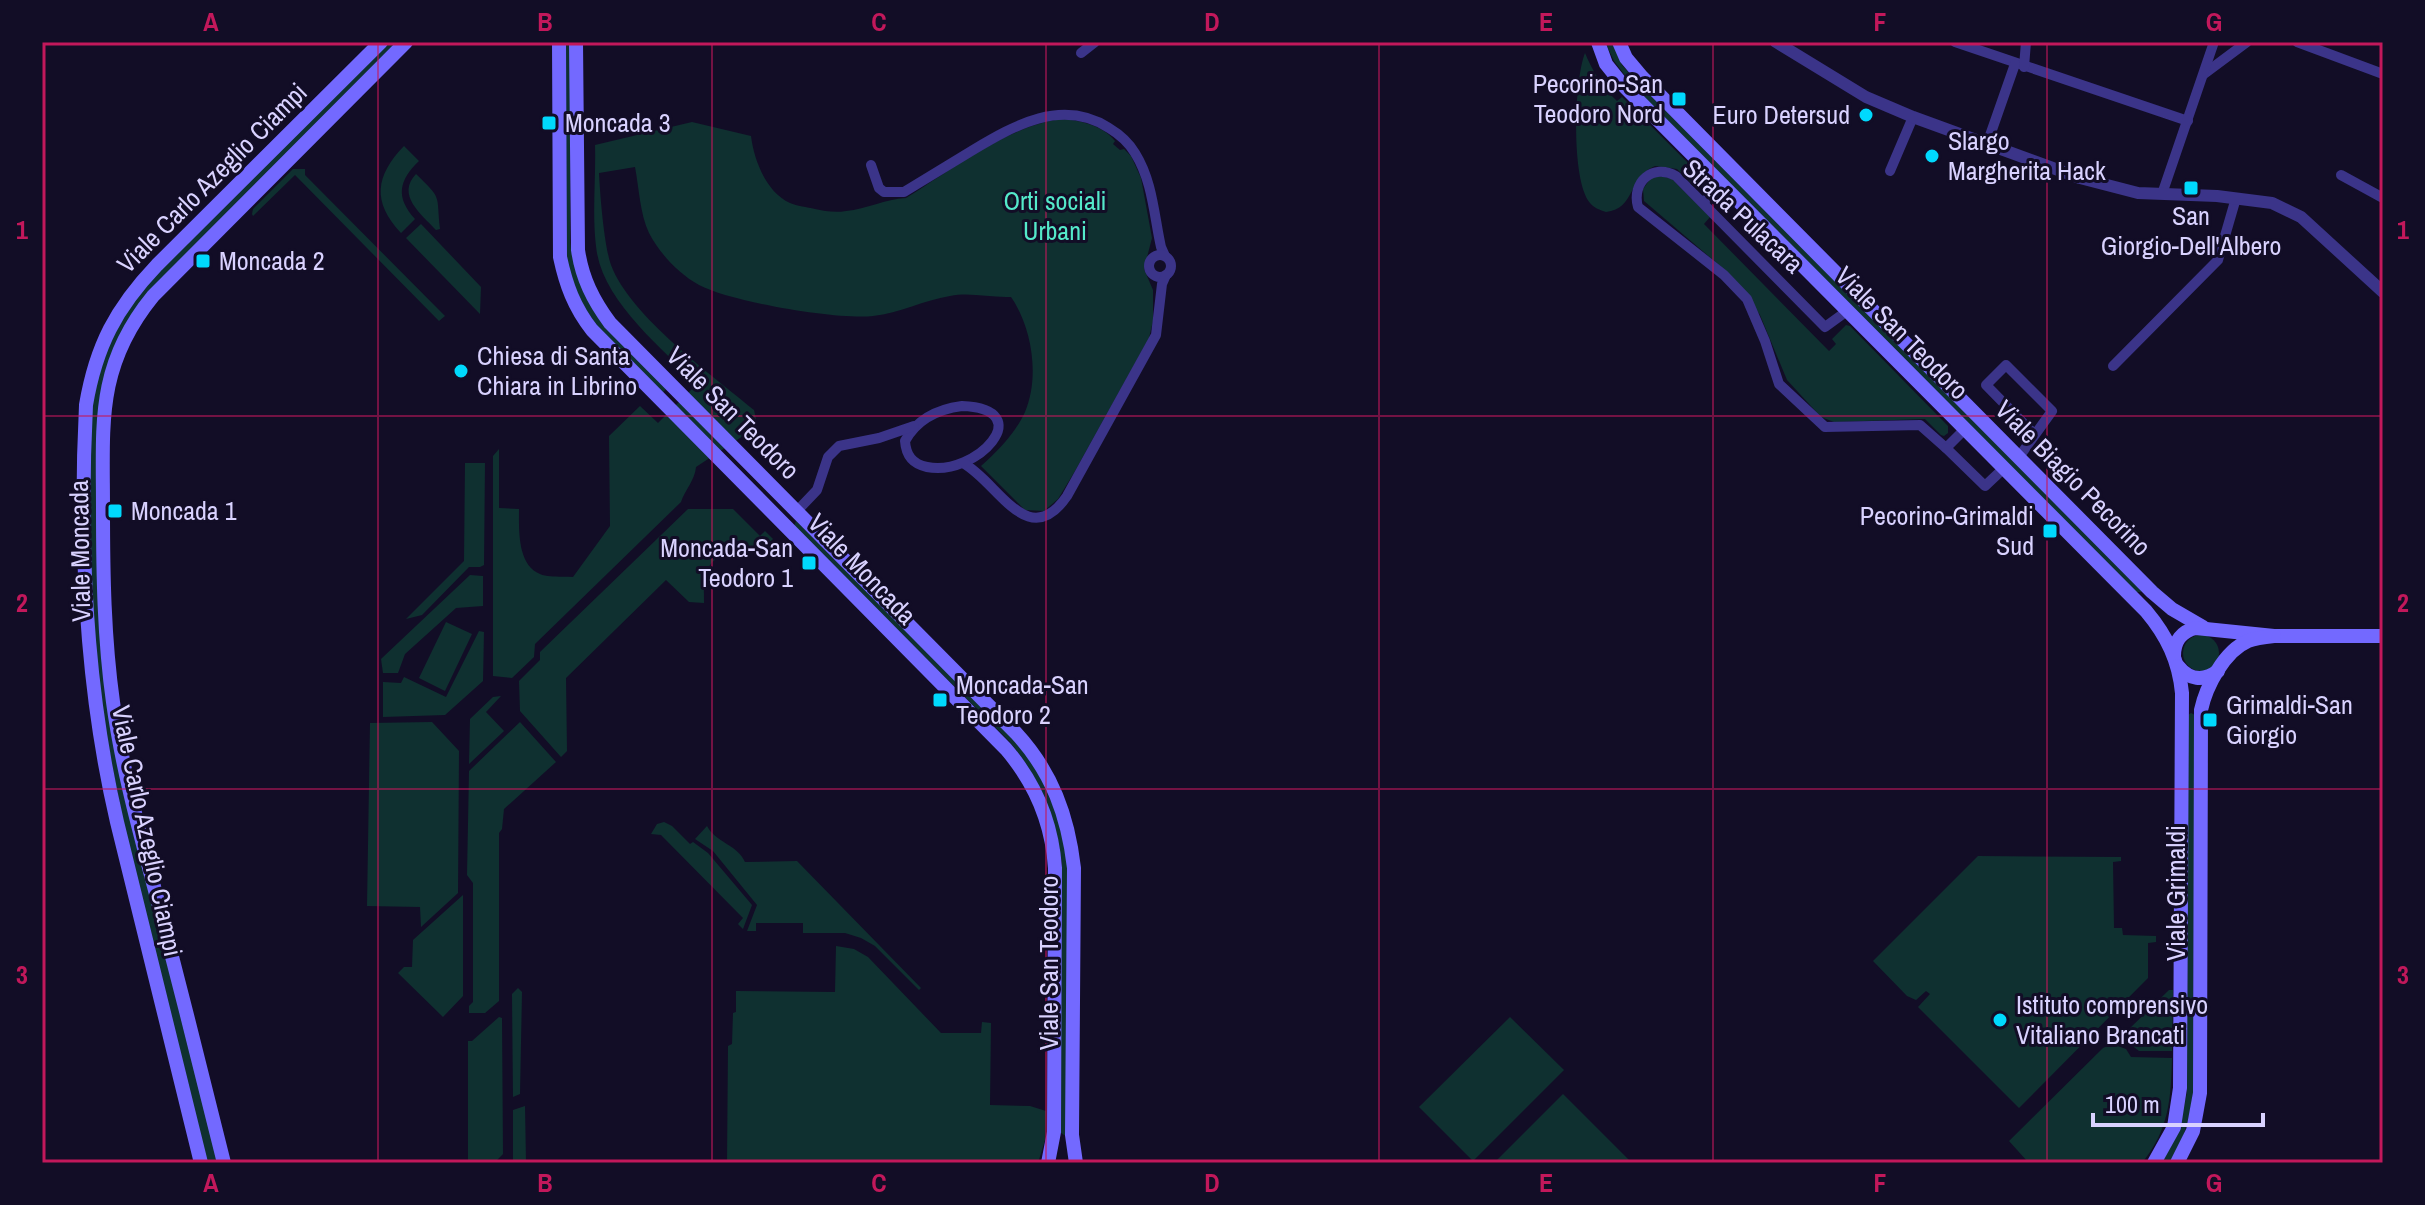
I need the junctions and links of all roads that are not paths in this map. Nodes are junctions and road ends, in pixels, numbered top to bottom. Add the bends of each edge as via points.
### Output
1 (381, 42) edge
2 (406, 42) edge
3 (559, 42) edge
4 (576, 42) edge
5 (1095, 42) edge
6 (1598, 42) edge
7 (1619, 42) edge
8 (1776, 42) edge
9 (1955, 42) edge
10 (2026, 42) edge
11 (2214, 42) edge
12 (2247, 42) edge
13 (2297, 42) edge
14 (1790, 46) edge
15 (1081, 53) dead end
16 (2020, 65) junction
17 (2204, 74) junction
18 (2383, 74) edge
19 (1913, 117) junction
20 (2188, 121) junction
21 (1987, 144) junction
22 (871, 165) dead end
23 (1890, 171) dead end
24 (2341, 175) dead end
25 (1722, 185) junction
26 (2162, 194) junction
27 (2236, 198) junction
28 (2383, 198) edge
29 (1703, 202) junction
30 (1160, 256) junction
31 (1151, 271) junction
32 (1166, 275) junction
33 (2383, 292) edge
34 (1160, 298) junction
35 (1847, 311) junction
36 (2113, 366) dead end
37 (917, 425) junction
38 (1964, 430) junction
39 (2035, 435) junction
40 (879, 438) junction
41 (1946, 448) junction
42 (906, 449) junction
43 (978, 455) junction
44 (2019, 457) junction
45 (963, 463) junction
46 (2003, 469) junction
47 (985, 479) junction
48 (767, 481) junction
49 (754, 494) junction
50 (797, 511) junction
51 (784, 524) junction
52 (2208, 629) junction
53 (2274, 636) junction
54 (2383, 636) edge
55 (2176, 661) junction
56 (2220, 668) junction
57 (1054, 1132) junction
58 (1072, 1135) junction
59 (201, 1163) edge
60 (224, 1163) edge
61 (1048, 1163) edge
62 (1076, 1163) edge
63 (2154, 1163) edge
64 (2177, 1163) edge

1 - 59 main road, Viale Carlo Azeglio Ciampi via 127,299 90,380 85,593 99,737
2 - 60 main road, Viale Moncada via 147,303 115,357 104,408 103,579 113,706
3 - 49 main road, Viale Moncada via 559,244 568,290 592,330
4 - 48 main road, Viale San Teodoro via 576,230 583,276 610,323
5 - 15 street
6 - 25 main road, Viale San Teodoro via 1622,84
7 - 44 main road, Viale Biagio Pecorino via 1642,77
8 - 14 street
9 - 16 street
10 - 16 street
11 - 17 street
12 - 17 street
13 - 18 street
14 - 19 street via 1866,97
16 - 20 street
16 - 21 street
17 - 20 street
19 - 21 street
19 - 23 street
20 - 26 street
21 - 26 street via 2106,186
22 - 30 street via 879,188 904,192 1010,128 1051,115 1081,115 1117,132 1135,152 1147,178
24 - 28 street
25 - 29 street
25 - 35 main road, Viale San Teodoro
26 - 27 street
27 - 33 street via 2272,203 2301,217
27 - 36 street via 2218,260
29 - 35 street, Strada Pulacara via 1825,327
29 - 41 street, Strada Pulacara via 1676,176 1661,171 1646,176 1635,197 1638,207 1747,299 1779,384 1789,395 1825,427 1920,425
30 - 31 street via 1149,266
30 - 32 street via 1171,266
31 - 32 street
31 - 34 street
32 - 34 street
34 - 47 street via 1159,321 1147,354 1057,510 1038,517 1021,515
35 - 38 main road, Viale San Teodoro
37 - 40 street
37 - 42 street via 905,441
37 - 43 street via 950,407 985,409 996,417 999,431
38 - 41 street
38 - 46 main road, Viale San Teodoro
39 - 39 street via 2052,411 2006,365 1986,385
39 - 44 street
40 - 42 street
40 - 50 street via 832,451 817,490
41 - 46 street via 1985,486
42 - 45 street via 913,461 930,468
43 - 45 street
43 - 47 street
44 - 52 main road, Viale Biagio Pecorino via 2152,592
45 - 47 street
46 - 55 main road, Viale San Teodoro via 2146,611
48 - 49 main road
48 - 50 main road, Viale San Teodoro
49 - 51 main road, Viale Moncada
50 - 51 main road
50 - 58 main road, Viale San Teodoro via 1016,733 1050,778 1068,828 1074,868
51 - 57 main road, Viale Moncada via 1006,749 1035,792 1049,828 1055,868
52 - 53 main road
52 - 55 main road via 2190,629 2182,635 2175,646
52 - 56 main road via 2224,643
53 - 54 main road
53 - 56 main road via 2246,642
55 - 56 main road via 2197,678 2210,677
55 - 63 main road, Viale San Teodoro via 2182,693 2180,1088 2174,1127
56 - 64 main road, Viale Grimaldi via 2207,687 2201,710 2200,1093 2193,1131
57 - 58 main road via 1063,1141
57 - 61 main road, Viale Moncada
58 - 62 main road, Viale San Teodoro

